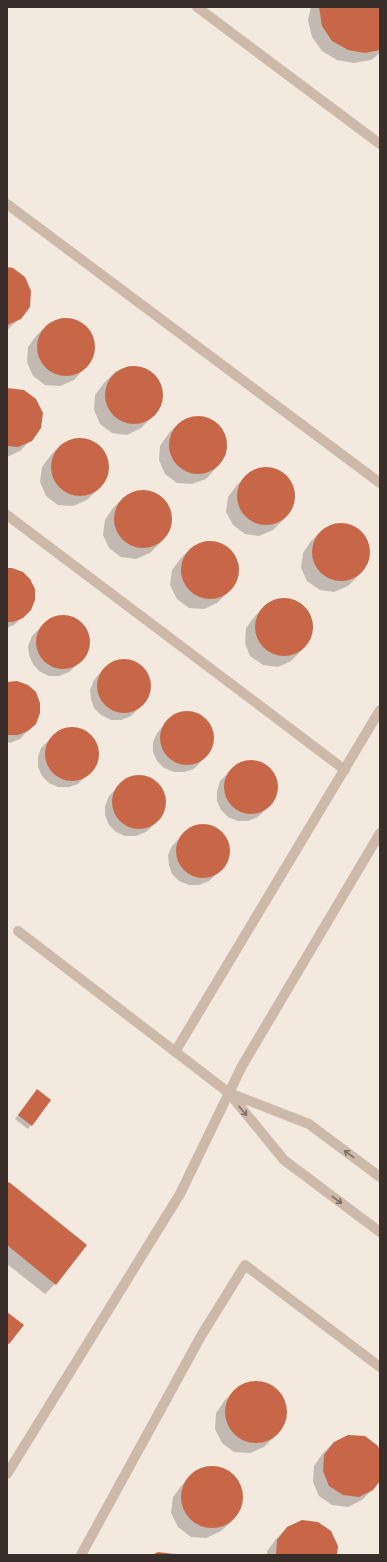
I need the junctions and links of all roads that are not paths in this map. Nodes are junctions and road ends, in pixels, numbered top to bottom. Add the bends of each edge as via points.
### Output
1 (197, 7) edge
2 (380, 144) edge
3 (7, 204) edge
4 (380, 483) edge
5 (7, 515) edge
6 (380, 710) edge
7 (345, 770) junction
8 (380, 833) edge
9 (18, 931) dead end
10 (175, 1052) junction
11 (229, 1093) junction
12 (380, 1177) edge
13 (380, 1232) edge
14 (380, 1368) edge
15 (7, 1474) edge
16 (81, 1555) edge

1 - 2 lane
3 - 4 lane
5 - 7 lane
6 - 7 lane
7 - 10 lane
8 - 11 lane via 242,1066
9 - 10 lane
10 - 11 lane
12 -> 11 lane via 308,1124
11 -> 13 lane via 284,1160
11 - 15 lane via 180,1194
14 - 16 lane via 245,1265 201,1336

